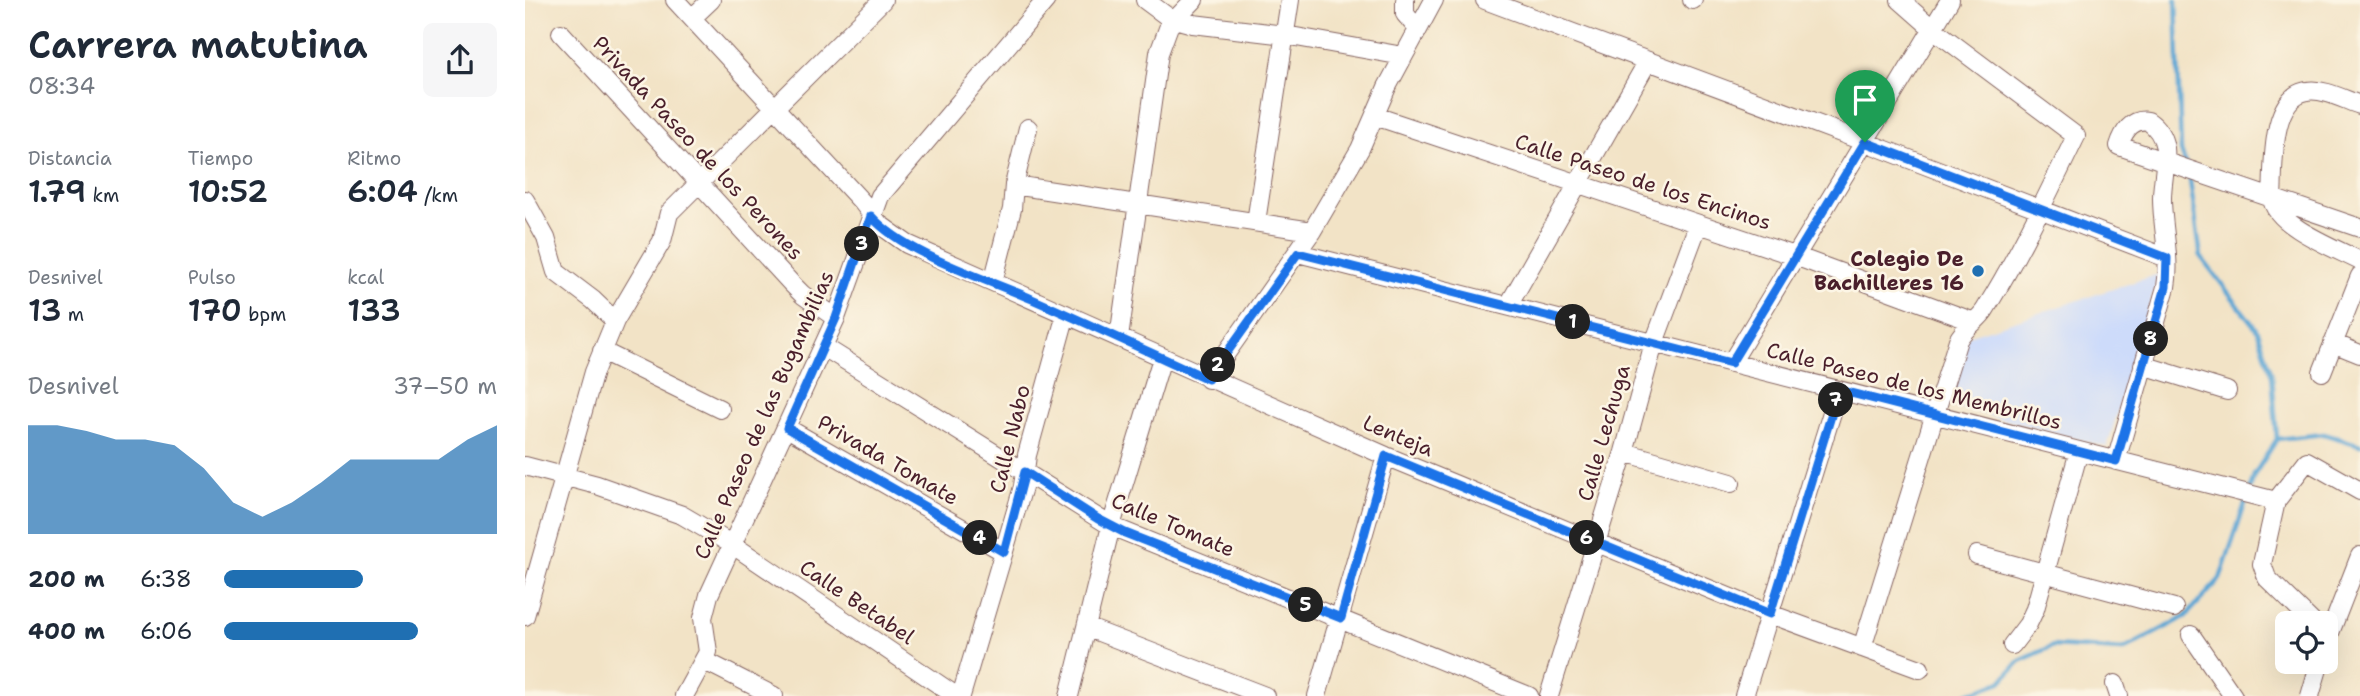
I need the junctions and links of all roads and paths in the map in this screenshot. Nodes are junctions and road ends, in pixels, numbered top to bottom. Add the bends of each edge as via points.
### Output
1 (675, 0) edge
2 (712, 0) edge
3 (883, 0) edge
4 (1047, 0) edge
5 (1145, 0) edge
6 (1194, 0) edge
7 (1290, 0) edge
8 (1405, 0) edge
9 (1434, 0) edge
10 (1485, 0) edge
11 (1900, 0) edge
12 (1950, 0) edge
13 (692, 18) junction
14 (1174, 19) junction
15 (1417, 28) junction
16 (1933, 29) junction
17 (561, 33) dead end
18 (1285, 35) junction
19 (1403, 56) junction
20 (1648, 61) junction
21 (2360, 105) edge
22 (775, 107) junction
23 (1375, 116) junction
24 (1028, 128) dead end
25 (1865, 142) junction
26 (700, 182) junction
27 (1014, 184) junction
28 (1576, 184) junction
29 (2272, 198) junction
30 (525, 200) edge
31 (1137, 205) junction
32 (2041, 209) junction
33 (871, 216) junction
34 (1256, 222) junction
35 (1698, 225) junction
36 (2360, 228) edge
37 (1312, 231) junction
38 (1298, 253) junction
39 (1795, 256) junction
40 (2167, 258) junction
41 (2360, 261) edge
42 (2360, 276) edge
43 (993, 282) junction
44 (1508, 306) junction
45 (1066, 314) junction
46 (836, 318) junction
47 (615, 321) junction
48 (1974, 322) junction
49 (1119, 338) junction
50 (1654, 343) junction
51 (2333, 343) junction
52 (824, 347) junction
53 (602, 351) junction
54 (2360, 354) edge
55 (1162, 358) junction
56 (1731, 363) junction
57 (2143, 365) junction
58 (2322, 372) dead end
59 (1208, 379) junction
60 (1839, 390) junction
61 (2227, 391) dead end
62 (720, 409) dead end
63 (1934, 415) junction
64 (787, 428) junction
65 (2080, 451) junction
66 (1624, 452) junction
67 (1386, 456) junction
68 (2116, 461) junction
69 (525, 466) edge
70 (1025, 472) junction
71 (563, 476) junction
72 (1731, 483) dead end
73 (2360, 491) edge
74 (2271, 500) junction
75 (1111, 526) junction
76 (1596, 541) junction
77 (733, 545) junction
78 (1004, 552) junction
79 (1977, 555) dead end
80 (2358, 564) edge
81 (2046, 574) junction
82 (2173, 608) dead end
83 (2301, 611) edge
84 (2338, 611) edge
85 (1770, 614) junction
86 (525, 616) edge
87 (1341, 618) junction
88 (1086, 627) junction
89 (2191, 635) dead end
90 (2012, 645) dead end
91 (1862, 648) junction
92 (705, 661) junction
93 (1920, 669) dead end
94 (2317, 674) edge
95 (684, 696) edge
96 (774, 696) edge
97 (959, 696) edge
98 (1069, 696) edge
99 (1265, 696) edge
100 (1317, 696) edge
101 (1529, 696) edge
102 (1549, 696) edge
103 (1744, 696) edge
104 (2233, 696) edge
105 (2311, 696) edge

1 - 13 street, Lenteja
2 - 13 street
3 - 22 street
4 - 33 street, Calle Paseo de las Bugambilias via 884,189
5 - 14 street
6 - 14 street
7 - 18 street
8 - 15 street via 1405,14
9 - 15 street
10 - 20 street
11 - 16 street
12 - 16 street
13 - 22 street, Lenteja
14 - 18 street
14 - 31 street via 1159,52
15 - 19 street
16 - 25 street
16 - 32 street via 2076,136
17 - 26 street, Privada Paseo de los Perones
18 - 19 street
18 - 34 street
19 - 23 street
20 - 25 street
20 - 28 street
21 - 29 street via 2313,90 2291,100 2276,129
22 - 26 street
22 - 33 street, Lenteja
23 - 28 street, Calle Paseo de los Encinos
23 - 37 street
24 - 27 street
25 - 32 street
25 - 39 street
26 - 46 street, Privada Paseo de los Perones via 791,283
26 - 47 street via 669,213 662,241
27 - 31 street
27 - 43 street
28 - 35 street, Calle Paseo de los Encinos
28 - 44 street
29 - 36 street
29 - 40 street via 2165,162 2162,200
29 - 41 street via 2286,221
30 - 47 street via 546,238 556,272
31 - 34 street
31 - 49 street
32 - 40 street
32 - 48 street via 1985,312
33 - 43 street, Lenteja via 907,244
33 - 46 street, Calle Paseo de las Bugambilias
34 - 37 street
35 - 39 street, Calle Paseo de los Encinos
35 - 50 street, Calle Lechuga
37 - 38 street
38 - 44 street, Calle Paseo de los Membrillos
38 - 59 street
39 - 48 street, Calle Paseo de los Encinos
39 - 56 street
40 - 57 street via 2166,287
42 - 51 street
43 - 45 street, Lenteja
44 - 50 street, Calle Paseo de los Membrillos
45 - 49 street, Lenteja
45 - 70 street, Calle Nabo
46 - 52 street, Calle Paseo de las Bugambilias
47 - 53 street
48 - 63 street via 1958,340
49 - 55 street, Lenteja
50 - 56 street, Calle Paseo de los Membrillos
50 - 66 street, Calle Lechuga
51 - 54 street
51 - 58 street
52 - 64 street, Calle Paseo de las Bugambilias
52 - 70 street, Calle Tomate
53 - 62 street
53 - 71 street
55 - 59 street, Lenteja
55 - 75 street
56 - 60 street, Calle Paseo de los Membrillos
57 - 61 street
57 - 68 street
59 - 67 street, Lenteja
60 - 63 street, Calle Paseo de los Membrillos
60 - 85 street
63 - 65 street, Calle Paseo de los Membrillos
63 - 91 street
64 - 77 street, Calle Paseo de las Bugambilias
64 - 78 street, Privada Tomate
65 - 68 street, Calle Paseo de los Membrillos
65 - 81 street
66 - 72 street
66 - 76 street, Calle Lechuga
67 - 76 street, Lenteja
67 - 87 street
68 - 74 street, Calle Paseo de los Membrillos
69 - 71 street, Calle Betabel
70 - 75 street, Calle Tomate
70 - 78 street, Calle Nabo
71 - 77 street, Calle Betabel via 682,515
71 - 86 street
73 - 74 street via 2307,461
74 - 83 street via 2262,564 2267,578
75 - 87 street, Calle Tomate
75 - 88 street
76 - 85 street, Lenteja
76 - 102 street, Calle Lechuga
77 - 92 street, Calle Paseo de las Bugambilias via 703,611 708,646
77 - 97 street, Calle Betabel
78 - 97 street, Calle Nabo
79 - 81 street
80 - 84 street
81 - 82 street
81 - 90 street via 2032,617
85 - 91 street, Lenteja
85 - 103 street
87 - 100 street
87 - 101 street, Calle Tomate
88 - 98 street
88 - 99 street
89 - 104 street
91 - 93 street, Lenteja
92 - 95 street
92 - 96 street
94 - 105 street

